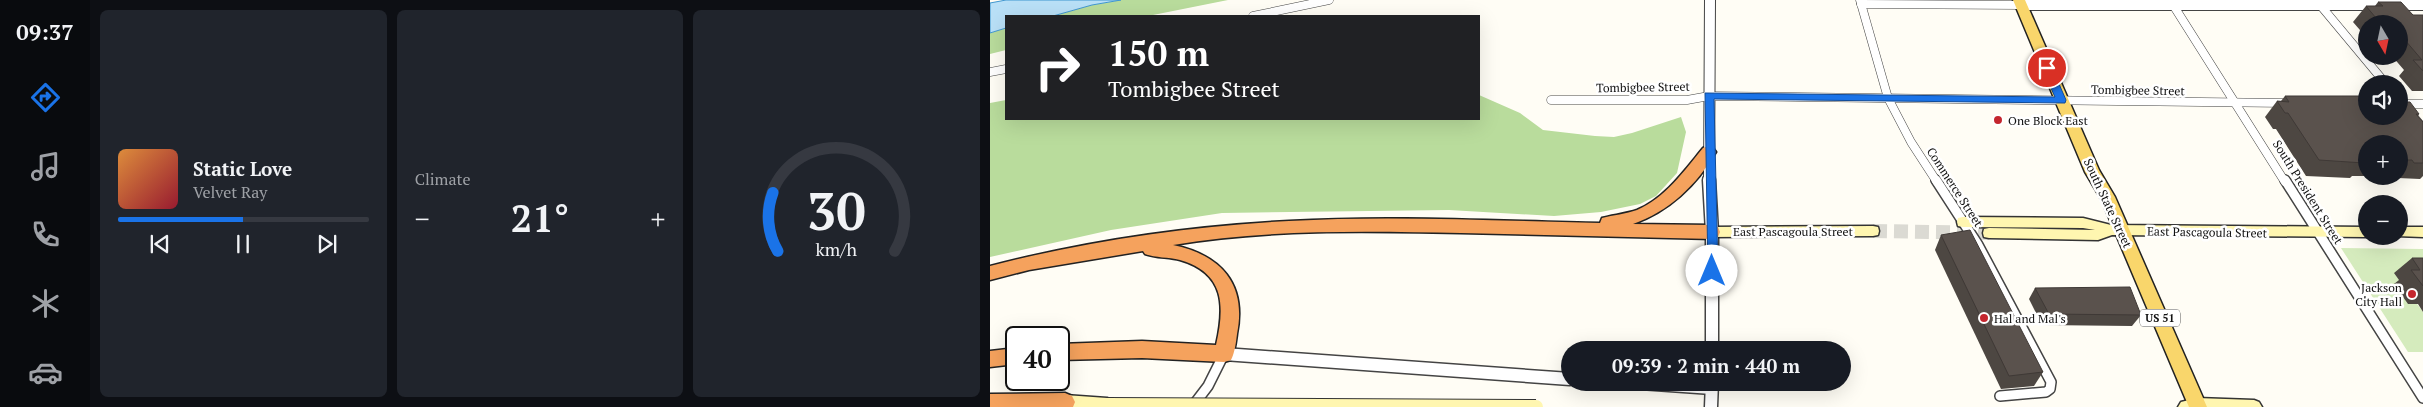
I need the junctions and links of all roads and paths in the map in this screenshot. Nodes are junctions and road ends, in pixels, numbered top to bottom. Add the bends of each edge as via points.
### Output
1 (1329, 0) edge
2 (1710, 0) edge
3 (1860, 2) edge
4 (2020, 2) edge
5 (2170, 2) edge
6 (2318, 3) edge
7 (2423, 5) edge
8 (1258, 15) edge
9 (1005, 69) edge
10 (990, 72) edge
11 (2378, 75) edge
12 (1709, 96) junction
13 (1888, 98) junction
14 (1551, 100) dead end
15 (2061, 100) junction
16 (2237, 102) junction
17 (2299, 103) edge
18 (2408, 103) edge
19 (2423, 104) edge
20 (2408, 111) edge
21 (2423, 128) edge
22 (1708, 152) junction
23 (1963, 222) junction
24 (1568, 229) junction
25 (1873, 231) tunnel mouth
26 (2117, 231) junction
27 (1712, 232) junction
28 (2318, 232) junction
29 (2358, 232) edge
30 (2408, 232) edge
31 (2423, 232) edge
32 (1989, 233) tunnel mouth
33 (1124, 247) junction
34 (990, 273) edge
35 (1712, 341) edge
36 (1070, 351) edge
37 (1224, 354) junction
38 (1005, 357) edge
39 (990, 359) edge
40 (1561, 378) edge
41 (1712, 391) edge
42 (2000, 396) dead end
43 (2423, 398) edge
44 (990, 402) edge
45 (1065, 402) junction
46 (2194, 406) edge
47 (1024, 407) edge
48 (1192, 407) edge
49 (1536, 407) edge
50 (1711, 407) edge
51 (2254, 407) edge

1 - 8 street
2 - 12 street
3 - 4 street
3 - 13 street, Commerce Street
4 - 5 street
4 - 15 main road, South State Street / US 51
5 - 6 street
5 - 16 street, South President Street
6 - 7 street
6 - 11 street
9 - 10 street
12 - 13 street, Tombigbee Street
12 - 14 street, Tombigbee Street via 1687,100
12 - 22 street
13 - 15 street, Tombigbee Street
13 - 23 street, Commerce Street via 1911,142
15 - 16 street, Tombigbee Street
15 - 26 main road, South State Street / US 51 via 2092,172 2108,196
16 - 17 street, Tombigbee Street
16 - 28 street, South President Street
18 - 19 street
20 - 21 street
22 - 24 highway via 1676,194 1654,210 1626,220
22 - 27 street
23 - 26 main road via 2082,223
23 - 42 street, Commerce Street via 2051,382 2046,392
24 - 27 highway
24 - 33 highway via 1388,225 1291,227 1207,233
25 - 27 main road, East Pascagoula Street
26 - 28 main road, East Pascagoula Street
26 - 32 main road, East Pascagoula Street via 2098,235
26 - 46 main road, South State Street / US 51
27 - 35 street
28 - 29 main road, East Pascagoula Street
28 - 43 street, South President Street
30 - 31 main road
33 - 34 highway
33 - 37 highway via 1176,251 1214,269 1225,287 1231,308
36 - 37 highway via 1162,348
37 - 40 street
37 - 48 street via 1208,386
38 - 39 highway
41 - 50 street
44 - 45 highway
45 - 47 main road
45 - 49 main road, bridge
46 - 51 main road

